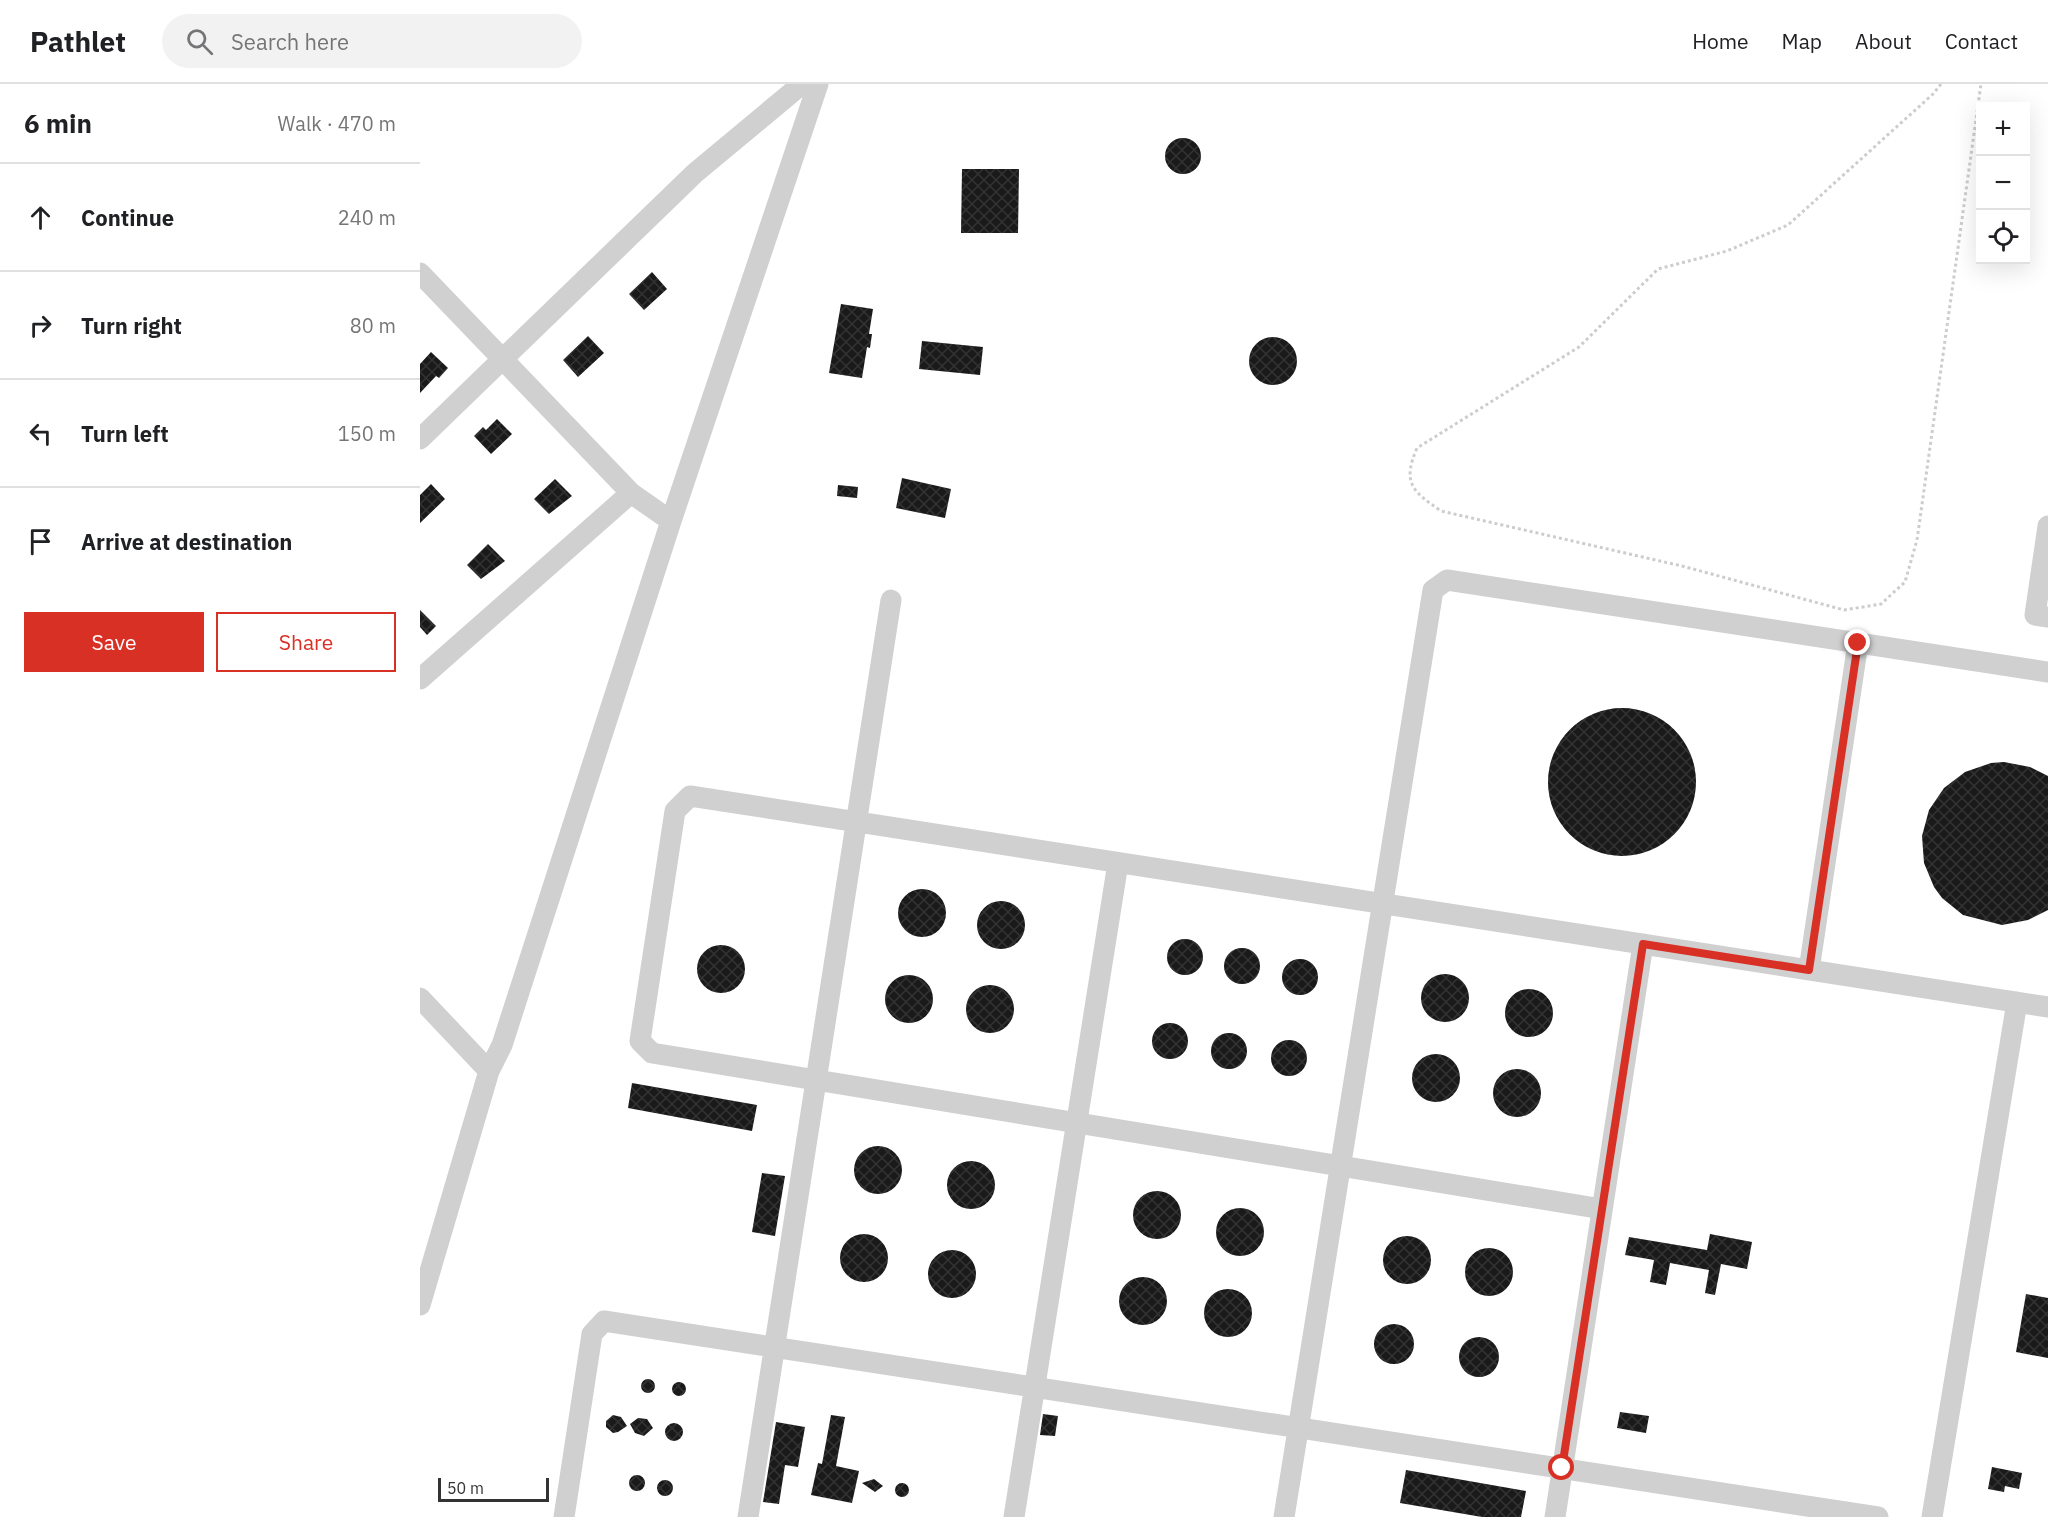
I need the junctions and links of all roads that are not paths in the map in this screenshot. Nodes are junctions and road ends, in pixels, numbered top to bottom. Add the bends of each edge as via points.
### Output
1 (802, 84) edge
2 (818, 84) edge
3 (420, 273) edge
4 (502, 359) junction
5 (420, 439) edge
6 (631, 493) junction
7 (671, 521) junction
8 (2048, 526) edge
9 (891, 600) dead end
10 (2048, 616) edge
11 (1858, 643) junction
12 (2048, 672) edge
13 (420, 679) edge
14 (856, 822) junction
15 (1118, 863) junction
16 (1382, 904) junction
17 (1643, 944) junction
18 (1809, 970) junction
19 (420, 998) edge
20 (2018, 1002) junction
21 (2048, 1007) edge
22 (489, 1071) junction
23 (816, 1080) junction
24 (1077, 1123) junction
25 (1340, 1166) junction
26 (1602, 1209) junction
27 (420, 1305) edge
28 (774, 1347) junction
29 (1035, 1387) junction
30 (1298, 1428) junction
31 (1562, 1468) junction
32 (564, 1517) edge
33 (748, 1517) edge
34 (1014, 1517) edge
35 (1284, 1517) edge
36 (1555, 1517) edge
37 (1878, 1517) edge
38 (1932, 1517) edge

1 - 4 street via 695,173
2 - 7 street
3 - 4 street
4 - 5 street
4 - 6 street
6 - 7 street
6 - 13 street
7 - 22 street via 502,1046
8 - 10 street via 2035,615
9 - 14 street
11 - 12 street
11 - 16 street via 1447,580 1433,590
11 - 18 street
14 - 15 street
14 - 23 street
14 - 23 street via 690,796 675,811 640,1041 652,1053
15 - 16 street
15 - 24 street
16 - 17 street
16 - 25 street
17 - 18 street
17 - 26 street
18 - 20 street
19 - 22 street
20 - 21 street
20 - 38 street
22 - 27 street
23 - 24 street
23 - 28 street
24 - 25 street
24 - 29 street
25 - 26 street
25 - 30 street
26 - 31 street
28 - 29 street
28 - 32 street via 604,1321 592,1334
28 - 33 street
29 - 30 street
29 - 34 street
30 - 31 street
30 - 35 street
31 - 36 street
31 - 37 street

